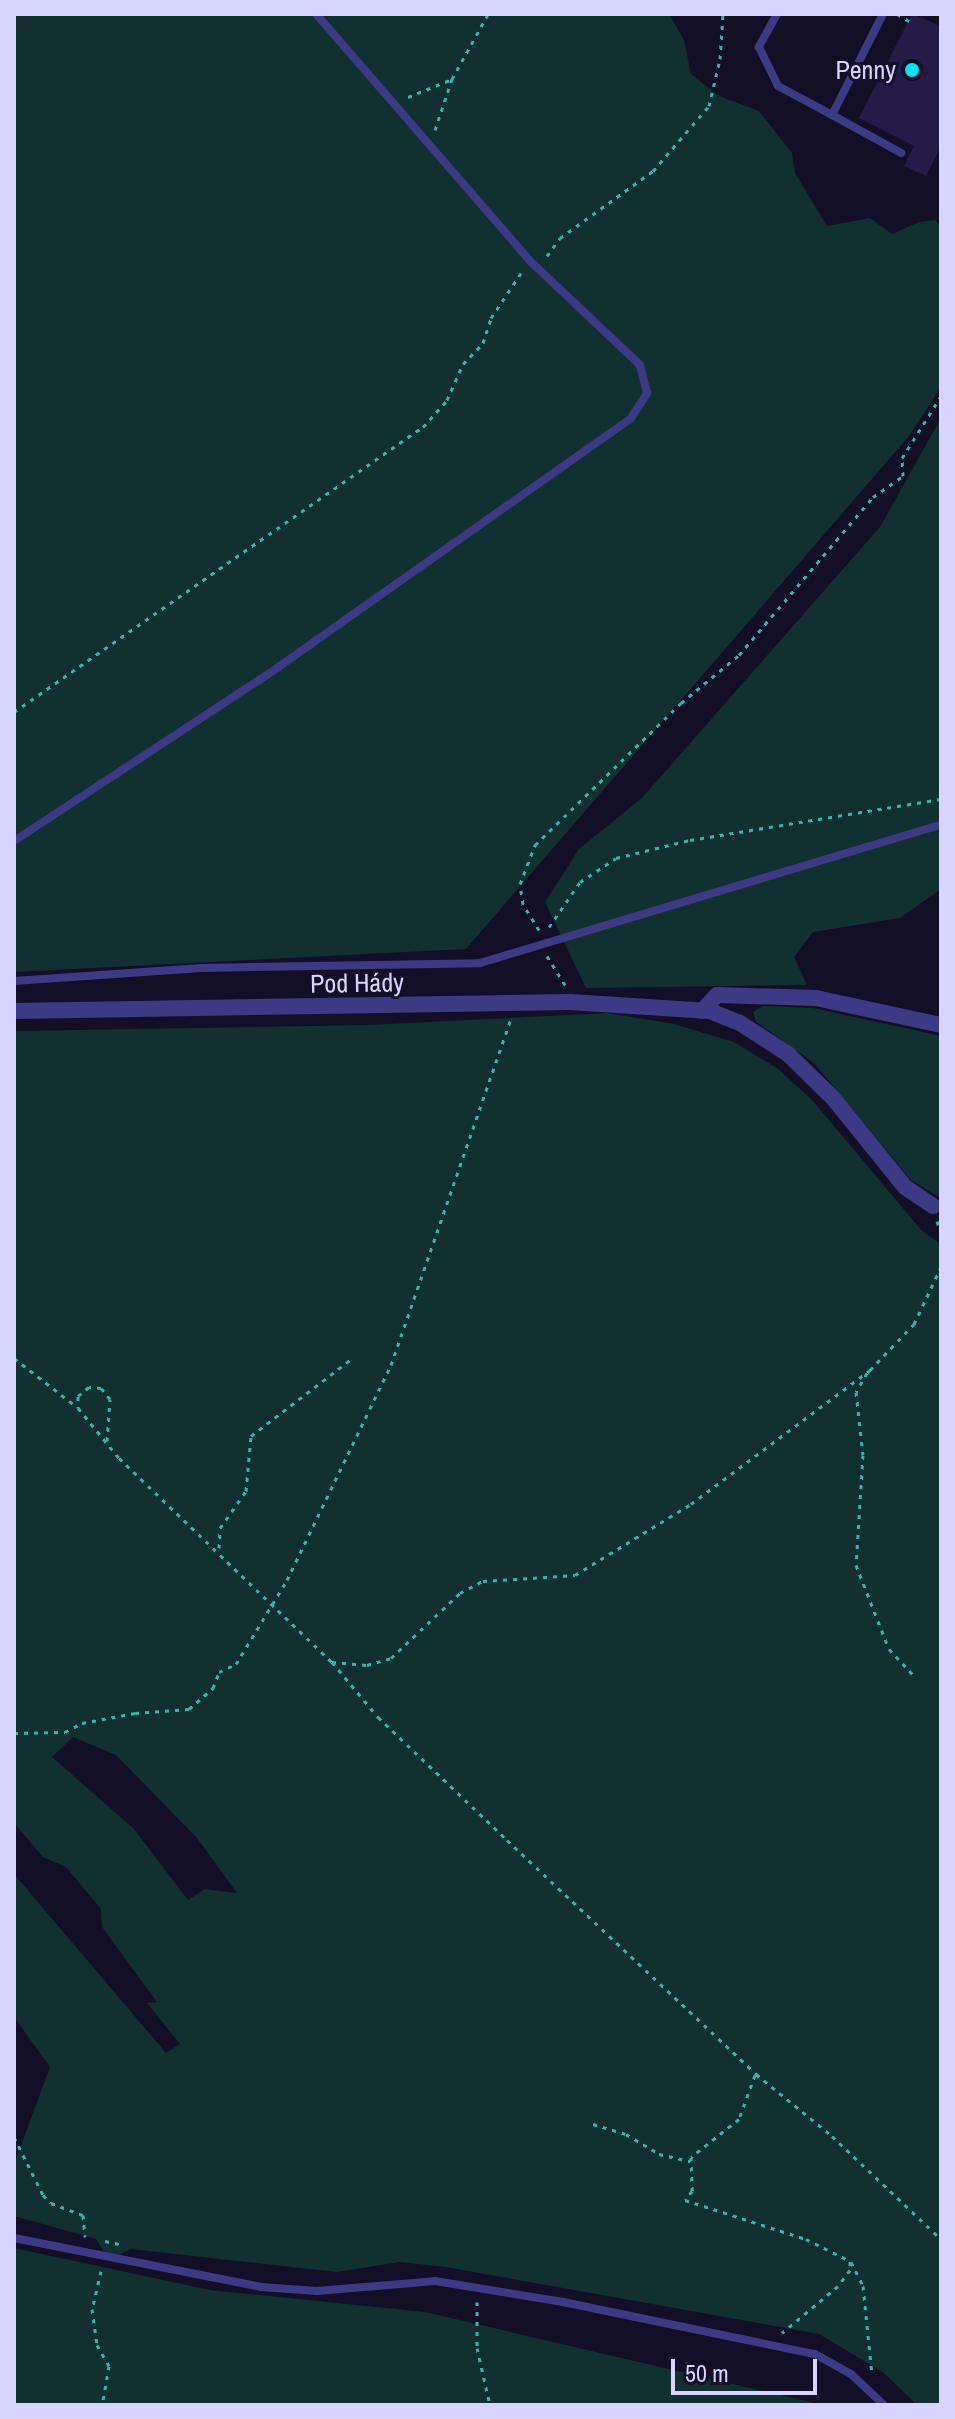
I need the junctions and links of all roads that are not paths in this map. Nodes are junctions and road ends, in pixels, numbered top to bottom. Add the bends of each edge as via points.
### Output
1 (316, 14) edge
2 (777, 14) edge
3 (883, 14) edge
4 (832, 115) junction
5 (901, 153) dead end
6 (941, 825) edge
7 (14, 841) edge
8 (14, 981) edge
9 (14, 1011) edge
10 (702, 1011) junction
11 (941, 1025) edge
12 (937, 1208) edge
13 (14, 2238) edge
14 (880, 2402) edge

1 - 7 lane via 531,262 640,365 647,393 631,418 277,668
2 - 4 lane via 759,47 778,86
3 - 4 lane
4 - 5 lane
6 - 8 lane via 480,963 202,968
9 - 10 street, Pod Hády via 570,1002
10 - 11 street, Pod Hády via 717,995 816,998
10 - 12 street, Pod Hády via 740,1023 788,1054 833,1098 905,1187
13 - 14 lane via 261,2287 317,2291 398,2281 479,2286 769,2342 834,2364

